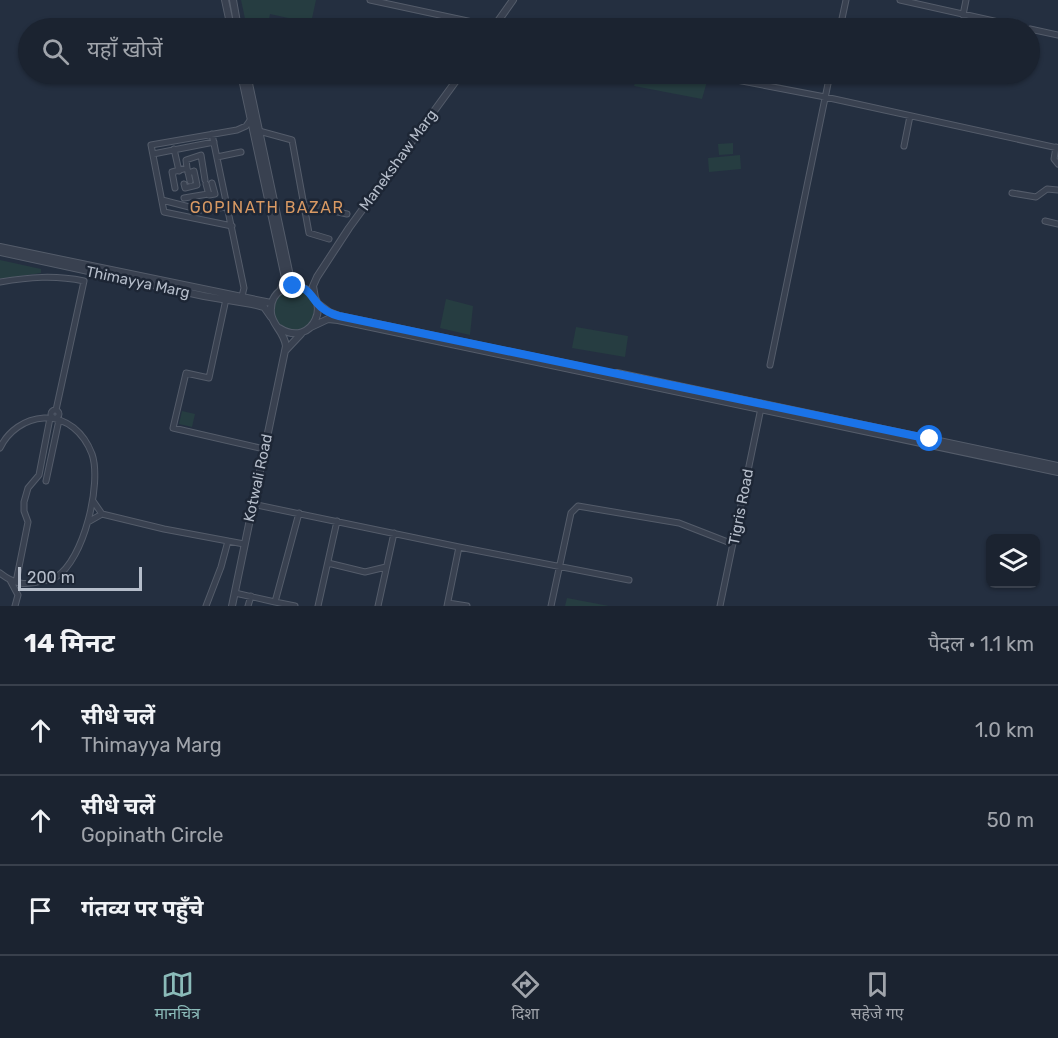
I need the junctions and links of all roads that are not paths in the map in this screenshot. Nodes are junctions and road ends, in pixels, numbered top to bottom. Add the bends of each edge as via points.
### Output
1 (225, 0) edge
2 (233, 0) edge
3 (370, 0) edge
4 (513, 0) edge
5 (846, 0) edge
6 (900, 0) edge
7 (966, 0) edge
8 (963, 15) junction
9 (229, 18) edge
10 (236, 18) edge
11 (453, 18) edge
12 (501, 18) edge
13 (842, 18) edge
14 (977, 18) edge
15 (1040, 32) edge
16 (1058, 35) edge
17 (243, 84) edge
18 (249, 84) edge
19 (454, 84) edge
20 (757, 84) edge
21 (828, 84) edge
22 (825, 97) junction
23 (910, 116) junction
24 (251, 119) junction
25 (259, 131) junction
26 (212, 134) junction
27 (173, 141) junction
28 (214, 142) junction
29 (904, 146) dead end
30 (1057, 147) edge
31 (174, 150) junction
32 (241, 152) dead end
33 (153, 154) junction
34 (217, 157) junction
35 (1058, 164) edge
36 (179, 171) junction
37 (188, 171) junction
38 (187, 183) dead end
39 (175, 188) dead end
40 (1058, 190) edge
41 (1012, 193) dead end
42 (184, 198) dead end
43 (162, 200) junction
44 (303, 204) junction
45 (227, 207) junction
46 (346, 214) dead end
47 (1045, 221) dead end
48 (1058, 224) edge
49 (231, 226) junction
50 (329, 239) dead end
51 (0, 247) edge
52 (0, 252) edge
53 (85, 268) junction
54 (287, 277) junction
55 (316, 277) junction
56 (0, 282) edge
57 (301, 287) junction
58 (281, 290) junction
59 (242, 296) junction
60 (226, 298) junction
61 (316, 301) junction
62 (271, 303) junction
63 (272, 317) junction
64 (279, 328) junction
65 (309, 329) junction
66 (285, 351) junction
67 (550, 363) junction
68 (771, 365) dead end
69 (761, 408) junction
70 (54, 419) junction
71 (44, 446) junction
72 (53, 447) junction
73 (0, 448) edge
74 (264, 449) junction
75 (1058, 466) edge
76 (1058, 472) edge
77 (46, 482) dead end
78 (93, 501) junction
79 (252, 504) junction
80 (299, 513) junction
81 (102, 514) junction
82 (337, 521) junction
83 (88, 522) junction
84 (394, 533) junction
85 (228, 541) junction
86 (244, 544) junction
87 (734, 544) junction
88 (459, 547) junction
89 (328, 563) junction
90 (559, 566) junction
91 (387, 567) junction
92 (0, 573) edge
93 (629, 580) dead end
94 (13, 581) junction
95 (29, 585) junction
96 (235, 593) junction
97 (18, 595) junction
98 (251, 596) junction
99 (275, 602) junction
100 (448, 604) edge
101 (15, 606) edge
102 (206, 606) edge
103 (232, 606) edge
104 (248, 606) edge
105 (295, 606) edge
106 (318, 606) edge
107 (378, 606) edge
108 (465, 606) edge
109 (551, 606) edge
110 (720, 606) edge

1 - 9 street
2 - 10 street
3 - 11 street
4 - 12 street
5 - 13 street
6 - 8 street
7 - 8 street
8 - 14 street
15 - 16 street
17 - 24 street
18 - 25 street
19 - 55 street, Manekshaw Marg
20 - 22 street
21 - 22 street
22 - 23 street
22 - 68 street
23 - 29 street
23 - 30 street
24 - 26 street via 237,130
24 - 54 street
25 - 44 street via 291,140
25 - 54 street
26 - 27 street
26 - 28 street
27 - 31 street
27 - 33 street via 151,145
28 - 31 street
28 - 34 street
30 - 35 street via 1054,159
31 - 33 street
31 - 36 street
32 - 34 street
33 - 43 street
34 - 45 street
36 - 37 street
36 - 39 street via 172,172
37 - 38 street via 194,171 197,185 185,188
37 - 42 street via 186,160 201,155 211,196
40 - 41 street via 1047,189 1036,198
43 - 45 street via 201,210
43 - 49 street via 164,212
44 - 46 street
44 - 50 street via 309,233
45 - 49 street
47 - 48 street
49 - 59 street via 244,288
51 - 53 street, Thimayya Marg
52 - 53 street, Thimayya Marg
53 - 59 street, Thimayya Marg
53 - 60 street, Thimayya Marg
54 - 57 street
54 - 58 street
55 - 57 street, Manekshaw Marg
55 - 61 street
56 - 70 street via 61,276 84,281 56,410 51,413
57 - 58 street
57 - 61 street
58 - 62 street
59 - 62 street, Thimayya Marg
60 - 63 street, Thimayya Marg via 264,307
60 - 74 street via 209,378 186,373 173,428
61 - 65 street via 317,316
61 - 67 street via 339,316
62 - 63 street
63 - 64 street
64 - 65 street via 292,334
64 - 66 street via 285,339
65 - 66 street
65 - 67 street via 338,320
66 - 74 street, Kotwali Road
67 - 69 street
67 - 75 street
69 - 76 street
69 - 87 street, Tigris Road
70 - 71 street
70 - 72 street
70 - 73 street via 36,419 21,425 5,438
70 - 78 street via 76,429 92,456
71 - 72 street
71 - 94 street via 39,475 28,488 24,502 28,522
72 - 77 street
74 - 79 street, Kotwali Road
78 - 81 street
78 - 83 street
79 - 80 street
79 - 86 street, Kotwali Road
80 - 82 street
80 - 99 street
81 - 83 street
81 - 85 street
82 - 84 street
82 - 89 street
83 - 95 street via 80,547 56,576
84 - 88 street
84 - 91 street
85 - 86 street
85 - 102 street
86 - 96 street, Kotwali Road
87 - 90 street via 679,523 578,506 571,513
87 - 110 street, Tigris Road
88 - 90 street
88 - 100 street
89 - 91 street via 365,572
89 - 106 street
90 - 93 street
90 - 109 street
91 - 107 street
92 - 94 street
94 - 95 street
94 - 97 street
95 - 97 street
96 - 98 street
96 - 103 street, Kotwali Road
97 - 101 street
98 - 99 street
98 - 104 street
99 - 105 street
100 - 108 street

